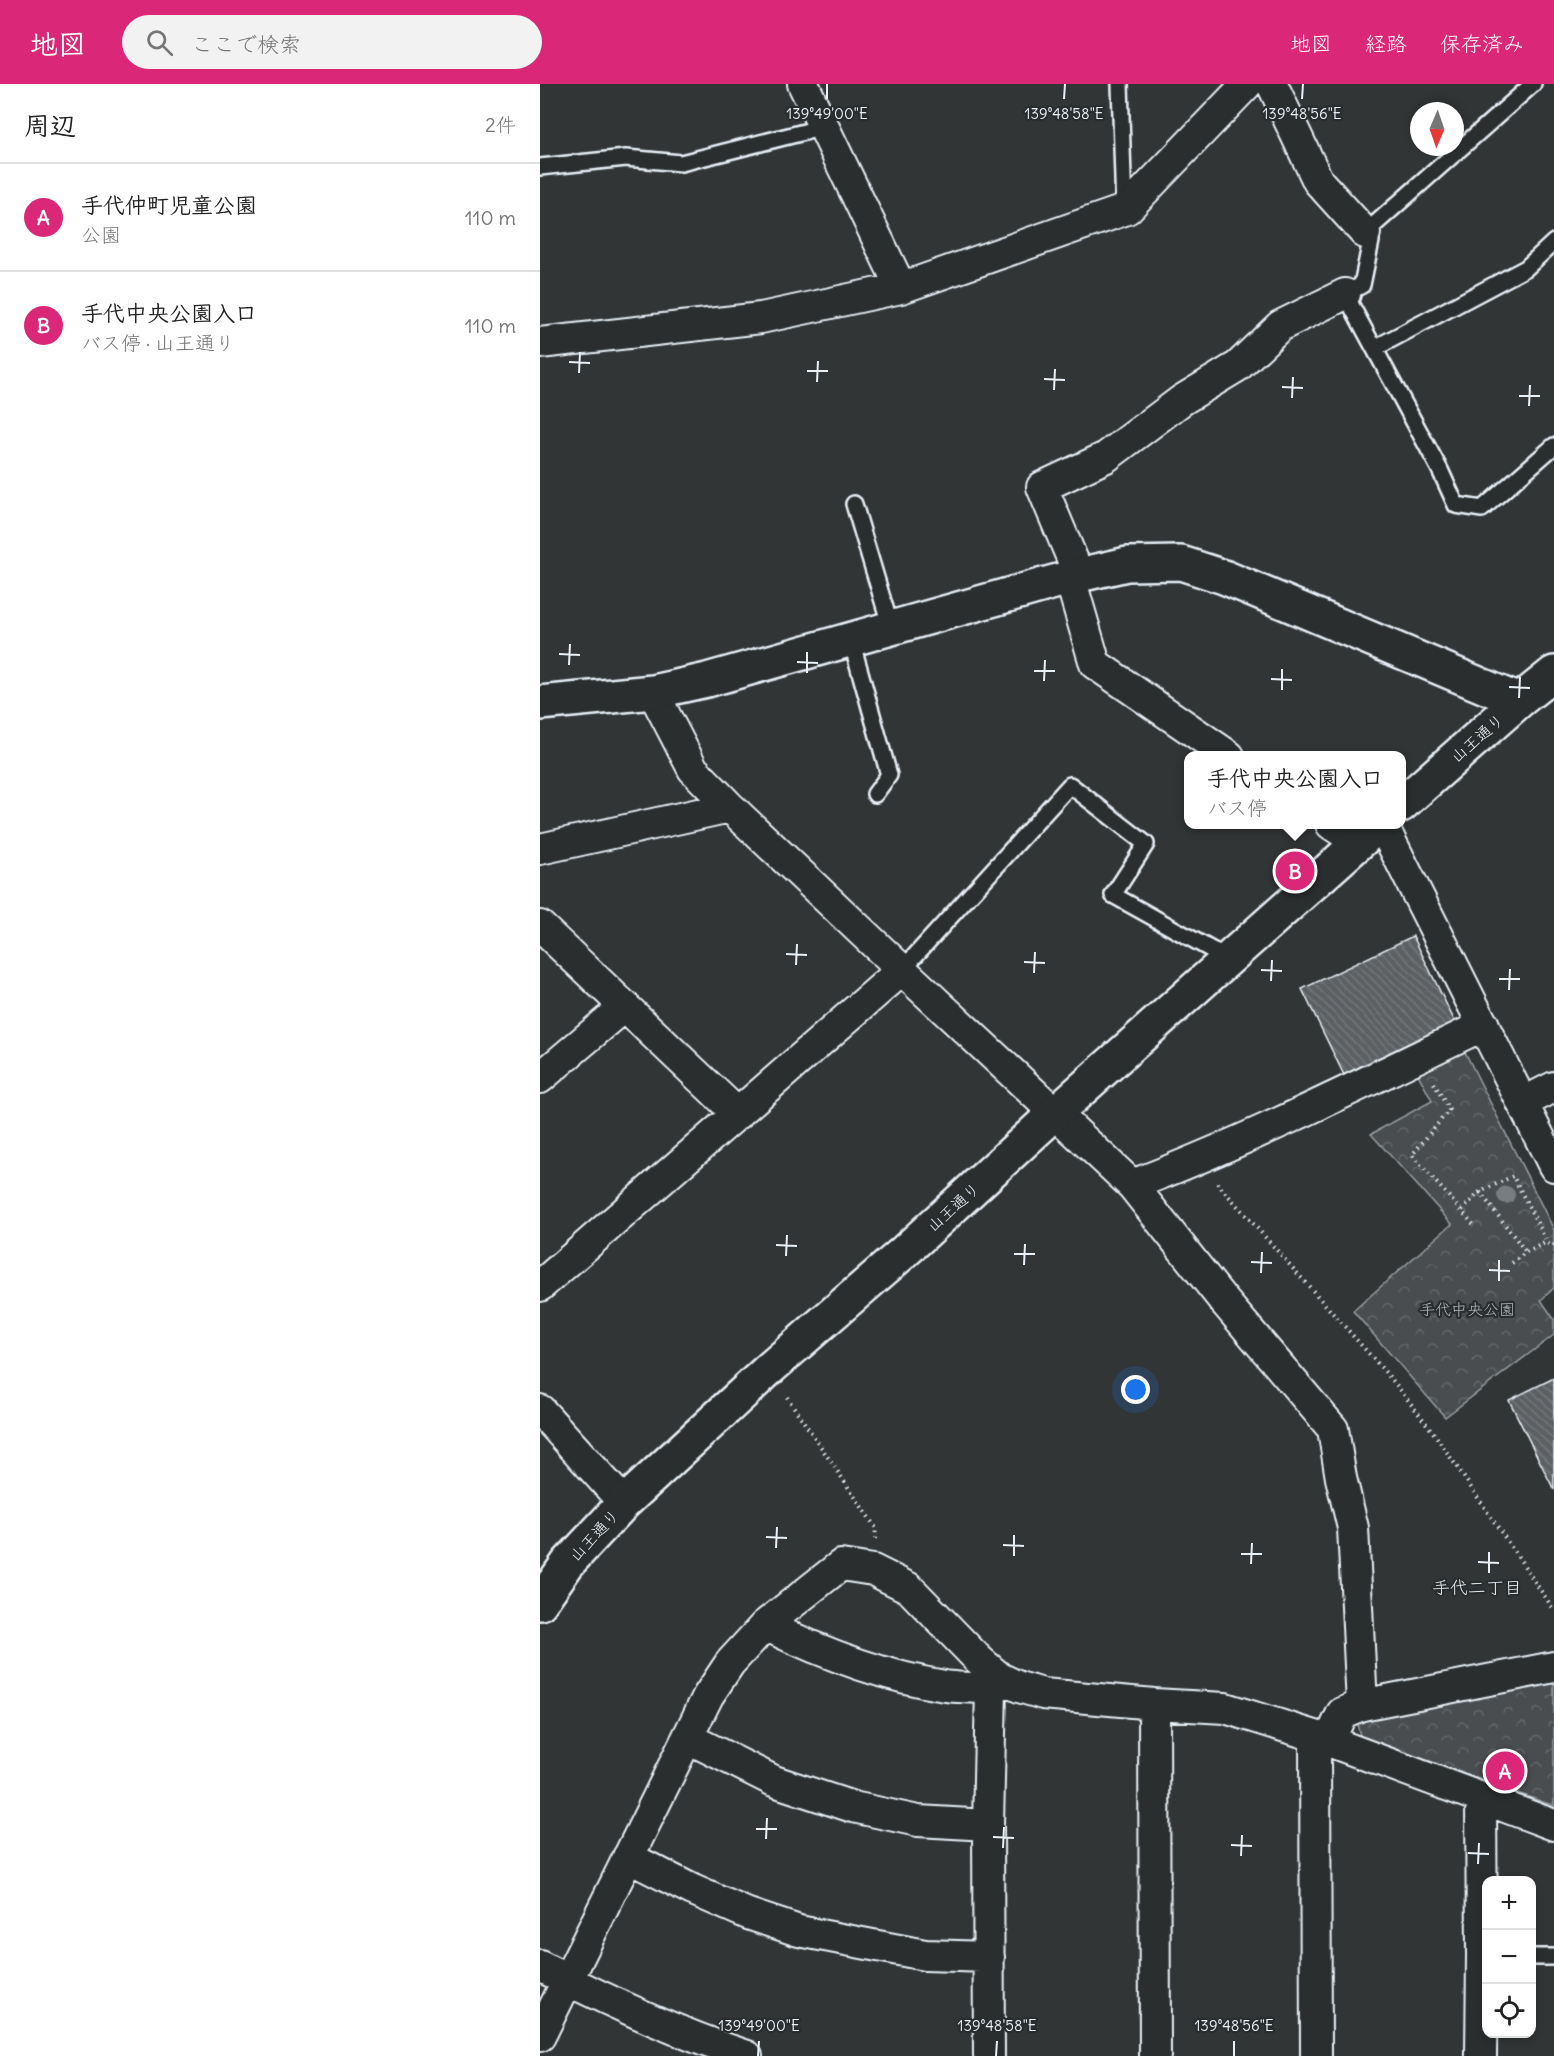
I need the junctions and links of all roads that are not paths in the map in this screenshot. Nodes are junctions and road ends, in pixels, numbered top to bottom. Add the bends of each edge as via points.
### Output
1 (803, 84) edge
2 (1120, 84) edge
3 (1247, 84) edge
4 (1272, 84) edge
5 (1533, 84) edge
6 (824, 127) junction
7 (540, 167) edge
8 (1124, 210) junction
9 (1365, 232) junction
10 (1554, 242) edge
11 (901, 288) junction
12 (1345, 294) junction
13 (540, 343) edge
14 (1375, 348) junction
15 (1554, 446) edge
16 (854, 504) dead end
17 (1074, 577) junction
18 (891, 628) junction
19 (851, 640) junction
20 (1554, 674) edge
21 (653, 692) junction
22 (1519, 701) junction
23 (540, 703) edge
24 (1222, 751) edge
25 (876, 794) dead end
26 (1406, 801) edge
27 (730, 807) junction
28 (1374, 831) edge
29 (540, 849) edge
30 (540, 926) edge
31 (1228, 959) junction
32 (902, 970) junction
33 (625, 1006) junction
34 (1484, 1025) junction
35 (540, 1078) edge
36 (1554, 1087) edge
37 (1522, 1103) junction
38 (738, 1114) junction
39 (1054, 1114) junction
40 (1554, 1166) edge
41 (1132, 1185) junction
42 (540, 1286) edge
43 (540, 1410) edge
44 (624, 1503) junction
45 (540, 1604) edge
46 (765, 1624) junction
47 (1554, 1667) edge
48 (996, 1683) junction
49 (1154, 1704) junction
50 (1362, 1705) junction
51 (688, 1738) junction
52 (1322, 1738) junction
53 (1481, 1799) junction
54 (988, 1825) junction
55 (1554, 1825) edge
56 (628, 1857) junction
57 (1484, 1930) edge
58 (988, 1957) junction
59 (1536, 1957) edge
60 (1554, 1957) edge
61 (540, 1966) edge
62 (569, 1981) junction
63 (1483, 1984) edge
64 (540, 2036) edge
65 (747, 2056) edge
66 (989, 2056) edge
67 (1155, 2056) edge
68 (1316, 2056) edge
69 (1481, 2056) edge

1 - 6 street
2 - 8 lane
3 - 8 street
4 - 9 street via 1318,181
5 - 9 lane
6 - 7 lane via 681,163 626,158
6 - 11 street
8 - 11 street
9 - 12 lane via 1371,241 1362,285
10 - 14 lane via 1526,268
11 - 13 street via 761,318
12 - 14 lane
12 - 17 street via 1280,326 1238,366 1182,400 1106,457 1042,487
14 - 15 lane via 1456,505 1482,509
16 - 18 lane
17 - 18 street
17 - 22 street via 1127,564 1180,563 1224,577
17 - 24 street via 1095,664
18 - 19 street
19 - 21 street
19 - 25 lane via 889,776
20 - 22 street, 山王通り
21 - 23 street
21 - 27 street via 693,769
22 - 26 street, 山王通り
27 - 29 street
27 - 32 street
28 - 31 street, 山王通り
28 - 34 street
30 - 33 street
31 - 32 lane via 1113,895 1146,844 1070,786
31 - 39 street, 山王通り
32 - 38 street
32 - 39 street
33 - 35 street
33 - 38 street
34 - 37 street
34 - 41 street via 1198,1160
36 - 37 street
37 - 40 street
38 - 42 street
39 - 41 street
39 - 44 street, 山王通り
41 - 50 street via 1333,1429 1353,1528
43 - 44 street
44 - 45 street, 山王通り via 568,1563
46 - 48 street via 806,1645 890,1676 947,1687
46 - 48 street via 841,1565 873,1570 909,1588
46 - 51 street via 730,1663 708,1696
47 - 50 street
48 - 49 street via 1043,1694
48 - 54 street
49 - 52 street via 1225,1708
49 - 67 street
50 - 52 street via 1342,1713
51 - 54 street via 774,1781 852,1807 918,1821
51 - 56 street
52 - 53 street
52 - 68 street
53 - 55 street
53 - 57 street
54 - 58 street
56 - 58 street via 748,1914 799,1931 925,1955
56 - 62 street
58 - 66 street
59 - 60 lane
61 - 62 street
62 - 64 street
62 - 65 street via 701,2041
63 - 69 street

